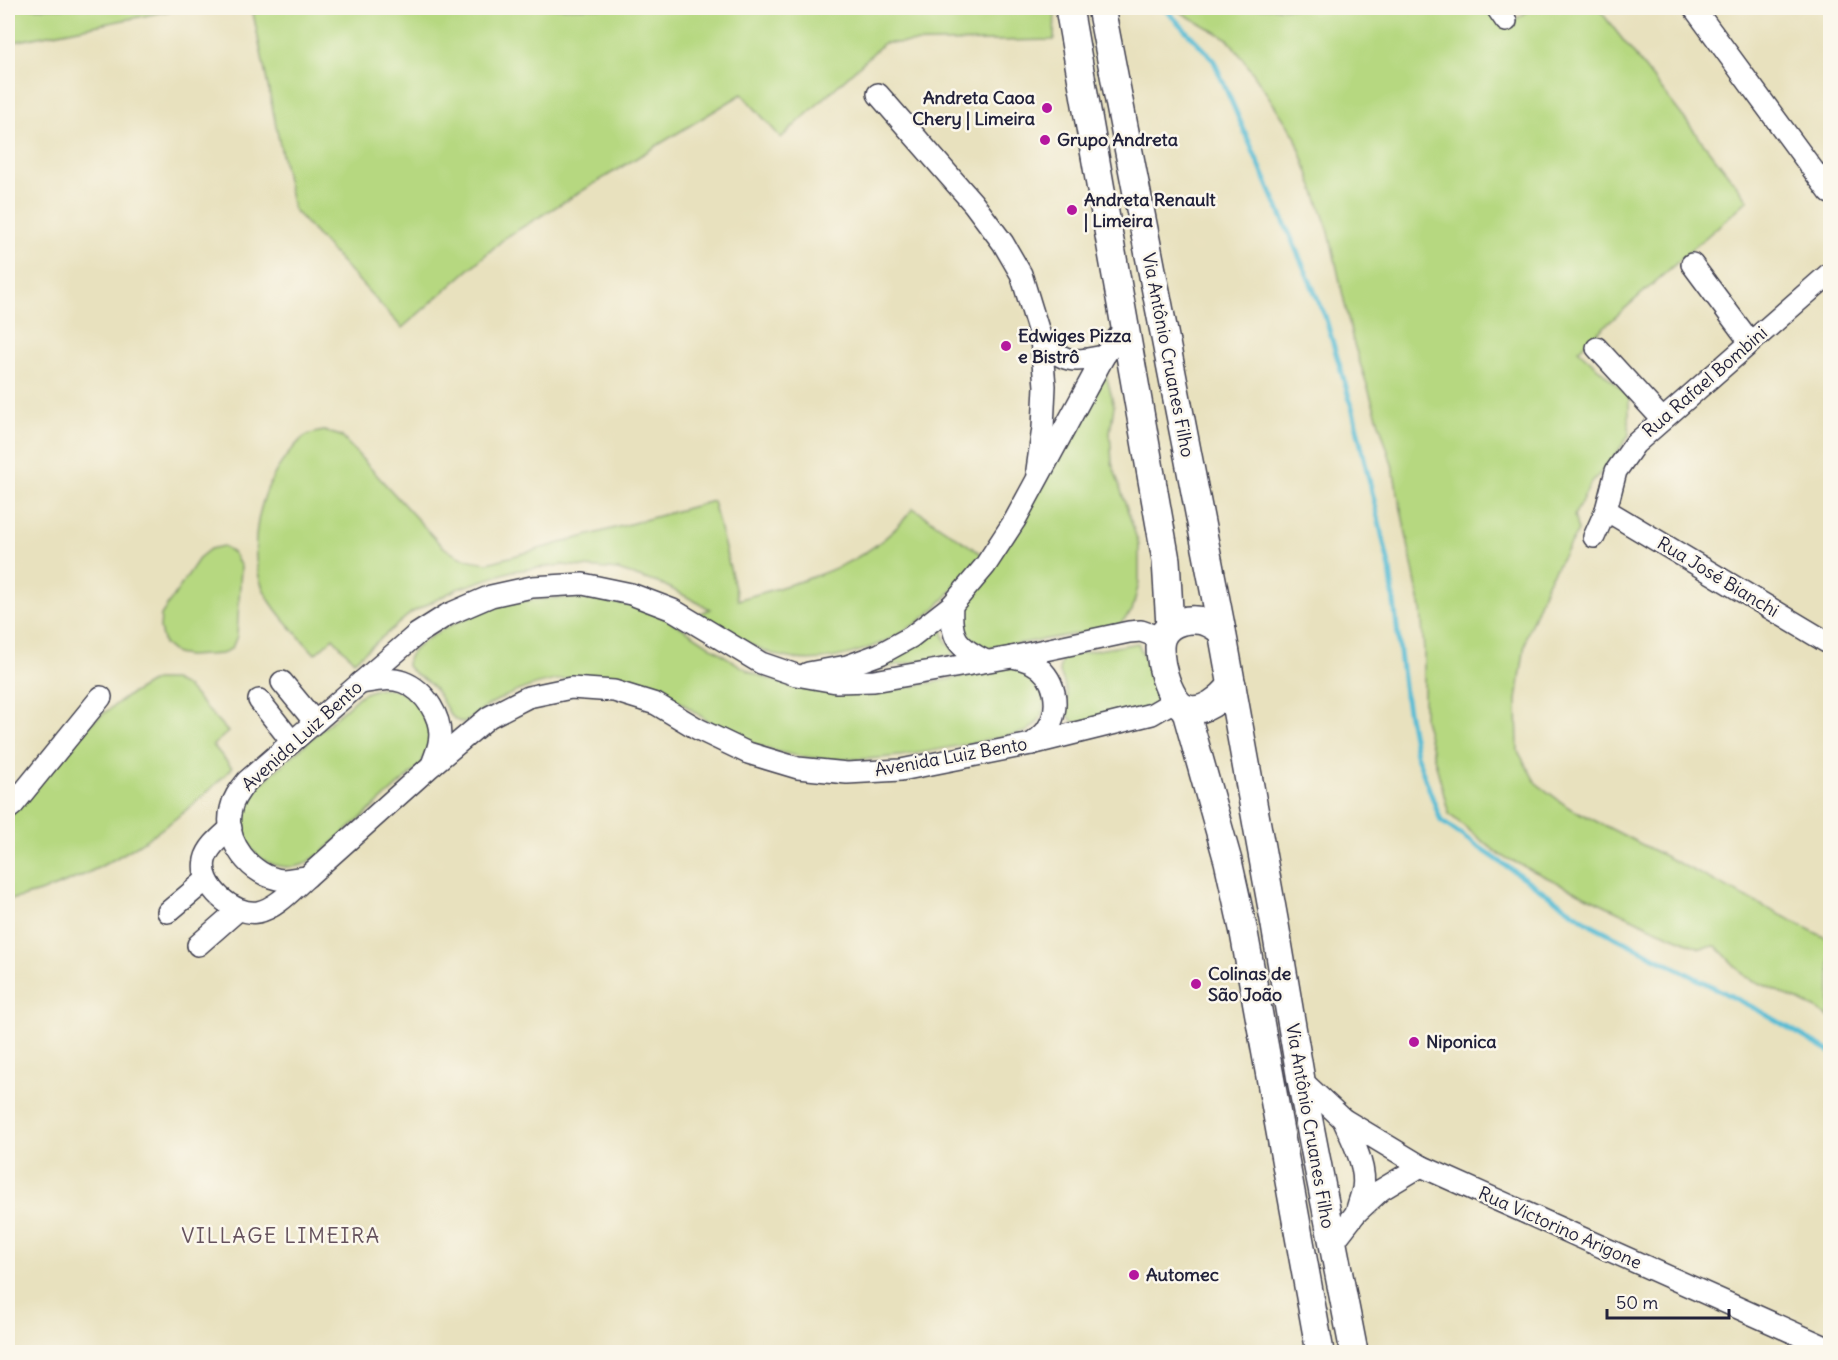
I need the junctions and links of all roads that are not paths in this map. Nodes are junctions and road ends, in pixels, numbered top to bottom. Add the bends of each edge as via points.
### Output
1 (1069, 8) edge
2 (1101, 8) edge
3 (1694, 8) edge
4 (878, 94) dead end
5 (1830, 193) edge
6 (1692, 264) dead end
7 (1830, 273) edge
8 (1125, 328) junction
9 (1041, 339) junction
10 (1750, 342) junction
11 (1597, 348) dead end
12 (1104, 356) junction
13 (1662, 419) junction
14 (1035, 482) junction
15 (1606, 510) junction
16 (1594, 537) dead end
17 (951, 605) junction
18 (1222, 631) junction
19 (1166, 632) junction
20 (1830, 644) edge
21 (1012, 657) junction
22 (986, 661) junction
23 (796, 675) junction
24 (282, 682) dead end
25 (360, 683) junction
26 (1232, 686) junction
27 (101, 697) dead end
28 (259, 700) dead end
29 (1181, 704) junction
30 (315, 722) junction
31 (292, 742) junction
32 (1031, 744) junction
33 (431, 766) junction
34 (8, 810) edge
35 (231, 828) junction
36 (307, 877) junction
37 (207, 880) junction
38 (238, 910) junction
39 (168, 912) dead end
40 (198, 945) dead end
41 (1301, 1080) junction
42 (1343, 1119) junction
43 (1421, 1166) junction
44 (1356, 1213) junction
45 (1332, 1244) junction
46 (1830, 1349) edge
47 (1320, 1353) edge
48 (1353, 1353) edge

1 - 8 main road, Via Antônio Cruanes Filho
2 - 18 main road, Via Antônio Cruanes Filho
3 - 5 street
4 - 9 street via 1003,243 1022,274
6 - 10 street
7 - 10 street, Rua Rafael Bombini
8 - 12 street
8 - 19 main road, Via Antônio Cruanes Filho via 1166,560
9 - 12 street via 1056,355 1071,360
9 - 14 street via 1045,386
10 - 13 street, Rua Rafael Bombini
11 - 13 street
12 - 14 street
13 - 15 street, Rua Rafael Bombini via 1635,444 1616,471
14 - 17 street via 985,566
15 - 16 street, Rua Rafael Bombini
15 - 20 street, Rua José Bianchi
17 - 22 street via 956,639 967,652
17 - 23 street via 911,637 880,654 847,666
18 - 19 main road via 1206,622 1188,620
18 - 26 main road
19 - 21 street, Avenida Luiz Bento via 1129,632
19 - 29 main road via 1161,659 1166,680
21 - 22 street, Avenida Luiz Bento
21 - 32 street via 1041,669 1051,682 1056,699 1054,716 1045,732
22 - 23 street, Avenida Luiz Bento via 874,681 836,682
23 - 25 street, Avenida Luiz Bento via 761,663 673,610 631,594 583,584 532,587 491,596 447,615 417,634
24 - 30 street
25 - 30 street, Avenida Luiz Bento
25 - 33 street via 383,679 403,682 432,707 439,722 440,741
26 - 29 main road via 1212,704 1199,708
26 - 41 main road, Via Antônio Cruanes Filho
27 - 34 street
28 - 31 street
29 - 32 street, Avenida Luiz Bento
29 - 47 main road, Via Antônio Cruanes Filho via 1228,861 1244,933
30 - 31 street, Avenida Luiz Bento
31 - 35 street, Avenida Luiz Bento via 236,795 230,811
32 - 33 street, Avenida Luiz Bento via 901,770 847,773 798,768 748,753 656,704 614,691 571,688 528,697 489,717
33 - 36 street, Avenida Luiz Bento
35 - 36 street, Avenida Luiz Bento via 236,847 262,873 284,880
35 - 37 street via 212,845 204,861
36 - 38 street via 274,906 257,912
37 - 38 street via 220,898
37 - 39 street
38 - 40 street
41 - 42 street, Rua Victorino Arigone
41 - 45 main road, Via Antônio Cruanes Filho
42 - 43 street, Rua Victorino Arigone
42 - 44 street via 1361,1168 1363,1187
43 - 44 street via 1381,1190
43 - 46 street, Rua Victorino Arigone
44 - 45 street
45 - 48 main road, Via Antônio Cruanes Filho

